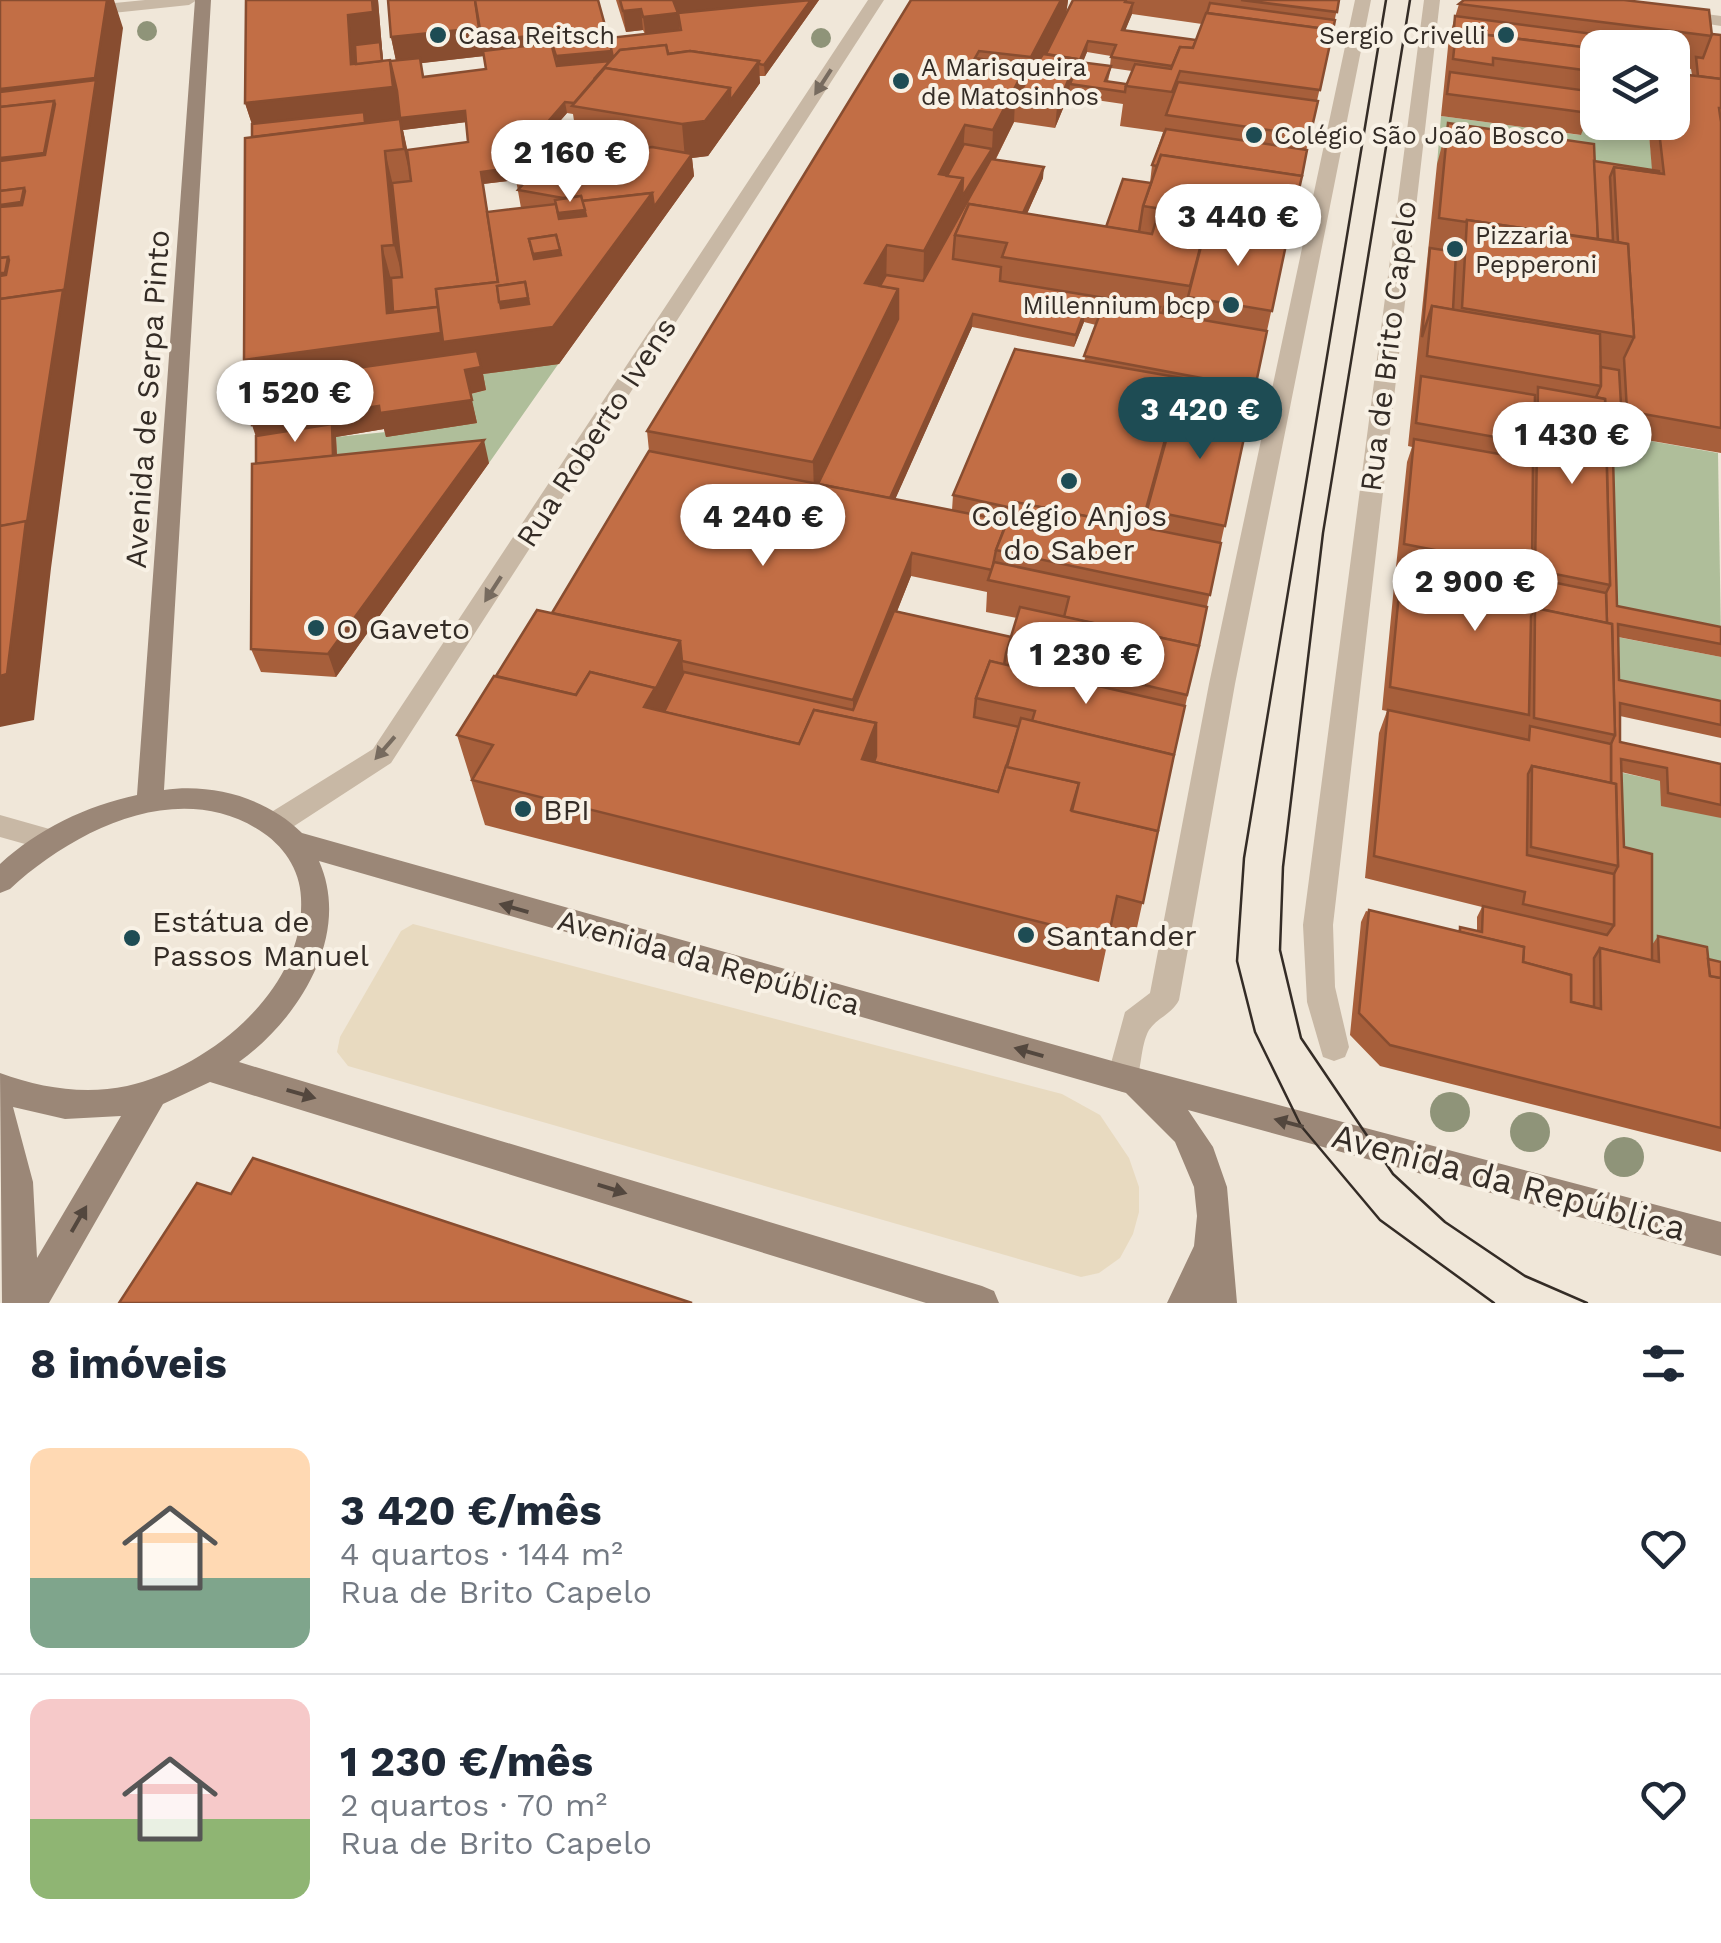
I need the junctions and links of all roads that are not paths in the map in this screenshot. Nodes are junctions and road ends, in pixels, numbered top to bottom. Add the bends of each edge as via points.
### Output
1 (189, 0) edge
2 (203, 0) edge
3 (876, 0) edge
4 (1363, 0) edge
5 (1432, 0) edge
6 (1654, 12) edge
7 (59, 14) edge
8 (1721, 21) edge
9 (150, 802) junction
10 (0, 826) edge
11 (286, 834) junction
12 (50, 840) junction
13 (0, 880) edge
14 (1334, 1048) dead end
15 (208, 1067) junction
16 (1123, 1078) junction
17 (0, 1088) edge
18 (152, 1093) junction
19 (0, 1112) edge
20 (1216, 1226) junction
21 (1721, 1239) edge
22 (19, 1303) edge
23 (30, 1303) edge
24 (982, 1303) edge
25 (1184, 1303) edge
26 (1220, 1303) edge

1 - 7 street
2 - 9 main road, Avenida de Serpa Pinto
3 -> 11 street, Rua Roberto Ivens via 382,756
4 - 16 street via 1164,1000 1136,1022
5 - 14 street, Rua de Brito Capelo via 1318,925 1318,984
6 - 8 street
9 - 11 main road, Avenida da República via 217,800
9 - 12 main road, Avenida da República via 100,814
10 - 12 street
11 - 15 main road via 315,882 317,927 299,977 261,1026
16 -> 11 main road, Avenida da República
12 - 13 main road, Avenida da República
15 - 18 main road
15 -> 24 main road
16 - 20 main road, Avenida da República via 1152,1096 1198,1148 1212,1185
21 -> 16 main road, Avenida da República
17 - 18 main road via 36,1102 92,1106
23 -> 18 main road
19 - 22 main road via 14,1161 22,1244
20 - 25 main road, Avenida da República via 1204,1268
20 - 26 main road

